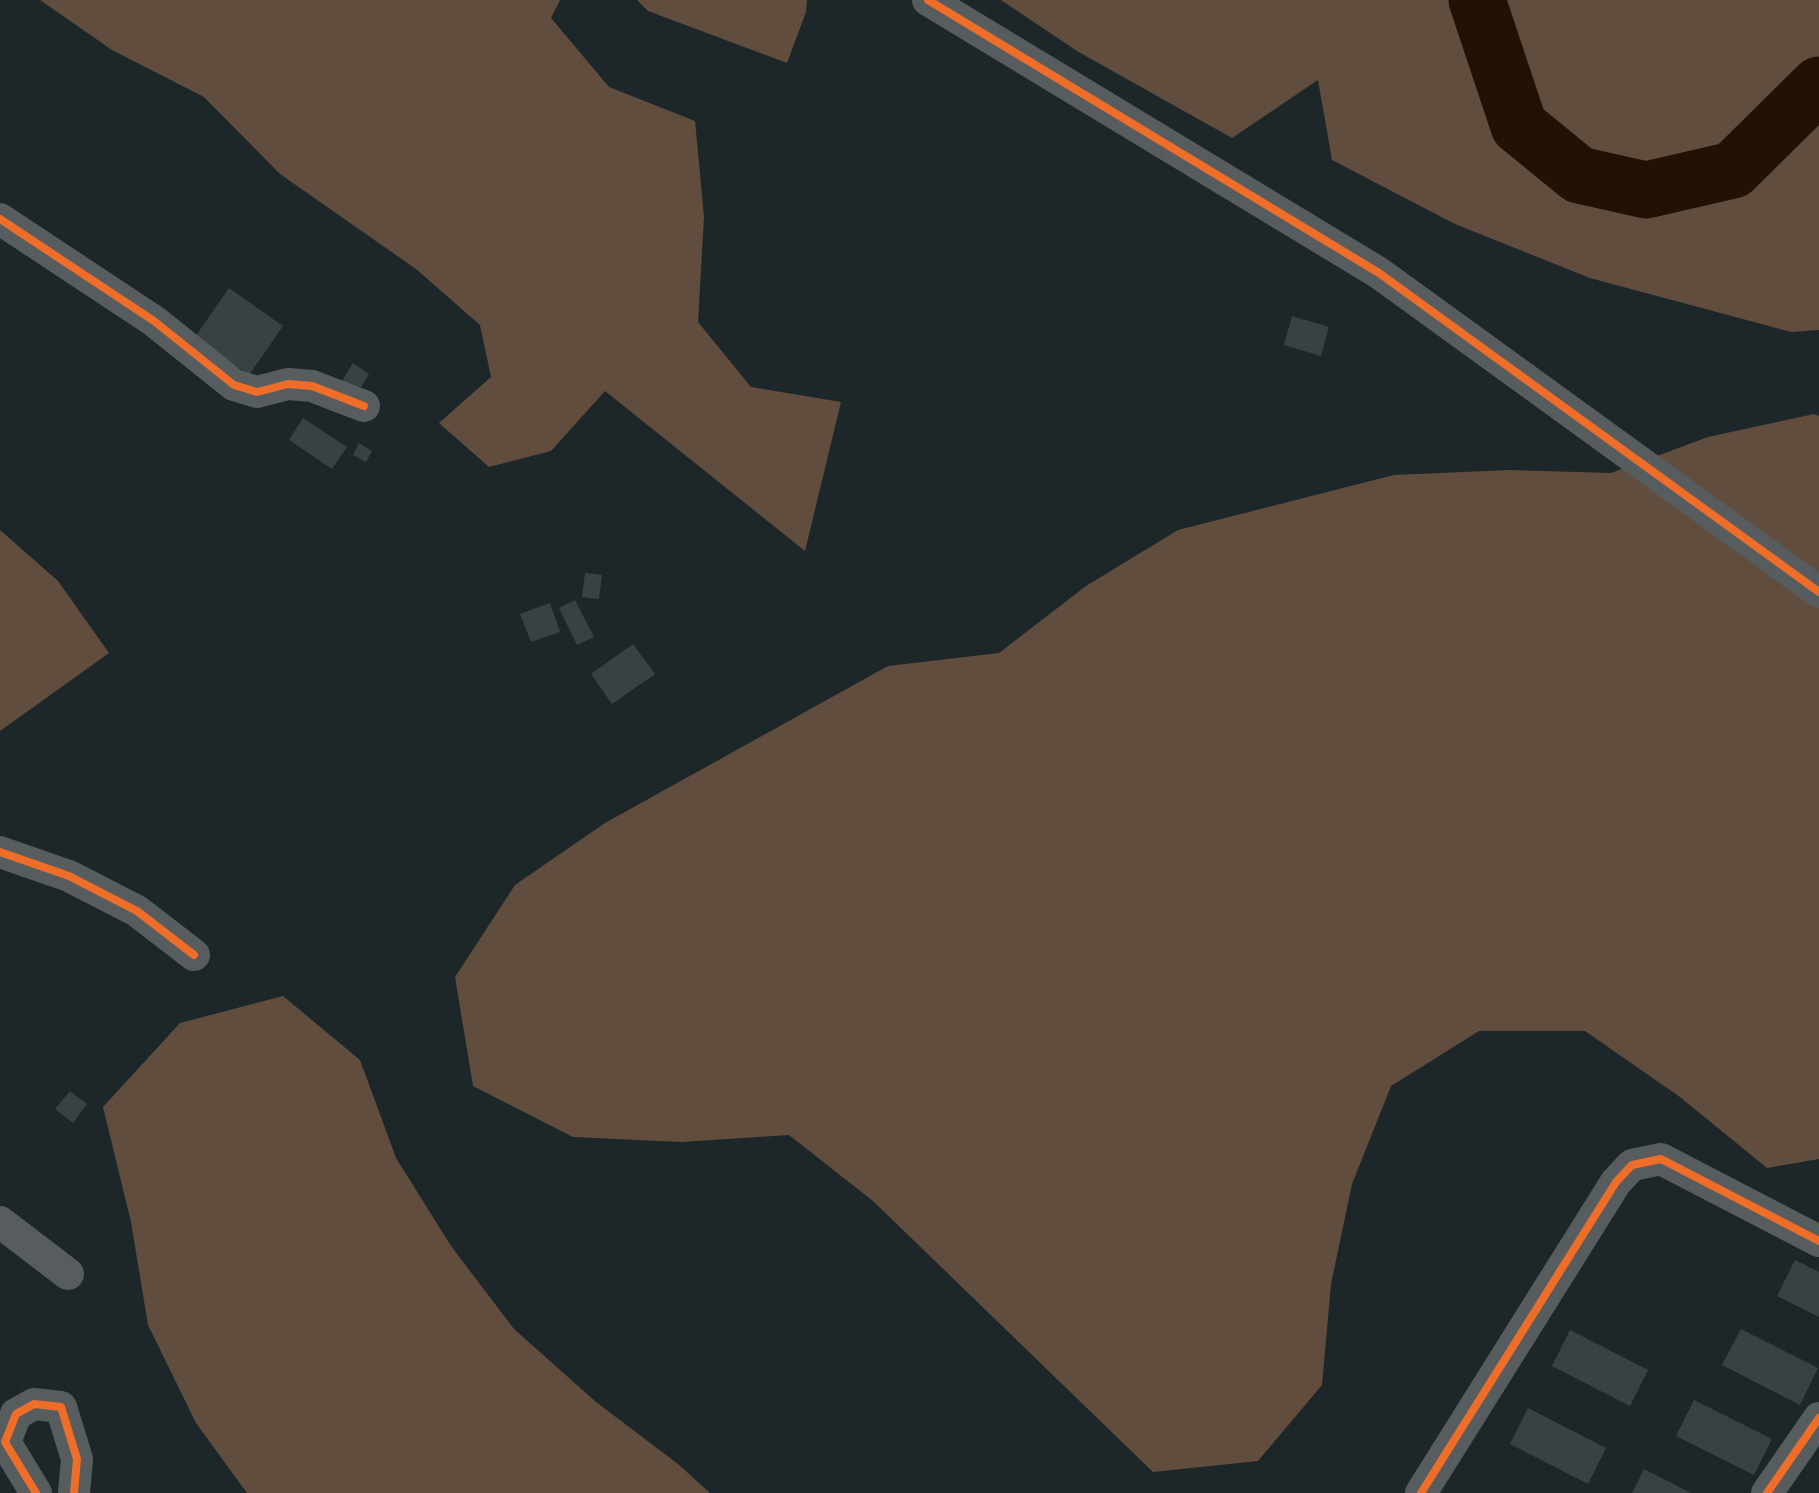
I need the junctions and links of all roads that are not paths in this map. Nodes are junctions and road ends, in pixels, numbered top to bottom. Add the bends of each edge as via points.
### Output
1 (928, 0) edge
2 (0, 219) edge
3 (364, 406) dead end
4 (1819, 592) edge
5 (0, 852) edge
6 (194, 955) dead end
7 (0, 1222) edge
8 (1819, 1241) edge
9 (68, 1274) dead end
10 (1819, 1418) edge
11 (1429, 1490) edge
12 (36, 1493) edge
13 (74, 1493) edge
14 (1767, 1493) edge

1 - 4 street via 1379,273
2 - 3 street via 154,321 234,385 256,392 288,384 312,386
5 - 6 street via 69,876 136,911
7 - 9 street
8 - 11 street via 1661,1160 1632,1165 1616,1182
10 - 14 street
12 - 13 street via 5,1442 15,1414 34,1404 61,1407 77,1459

